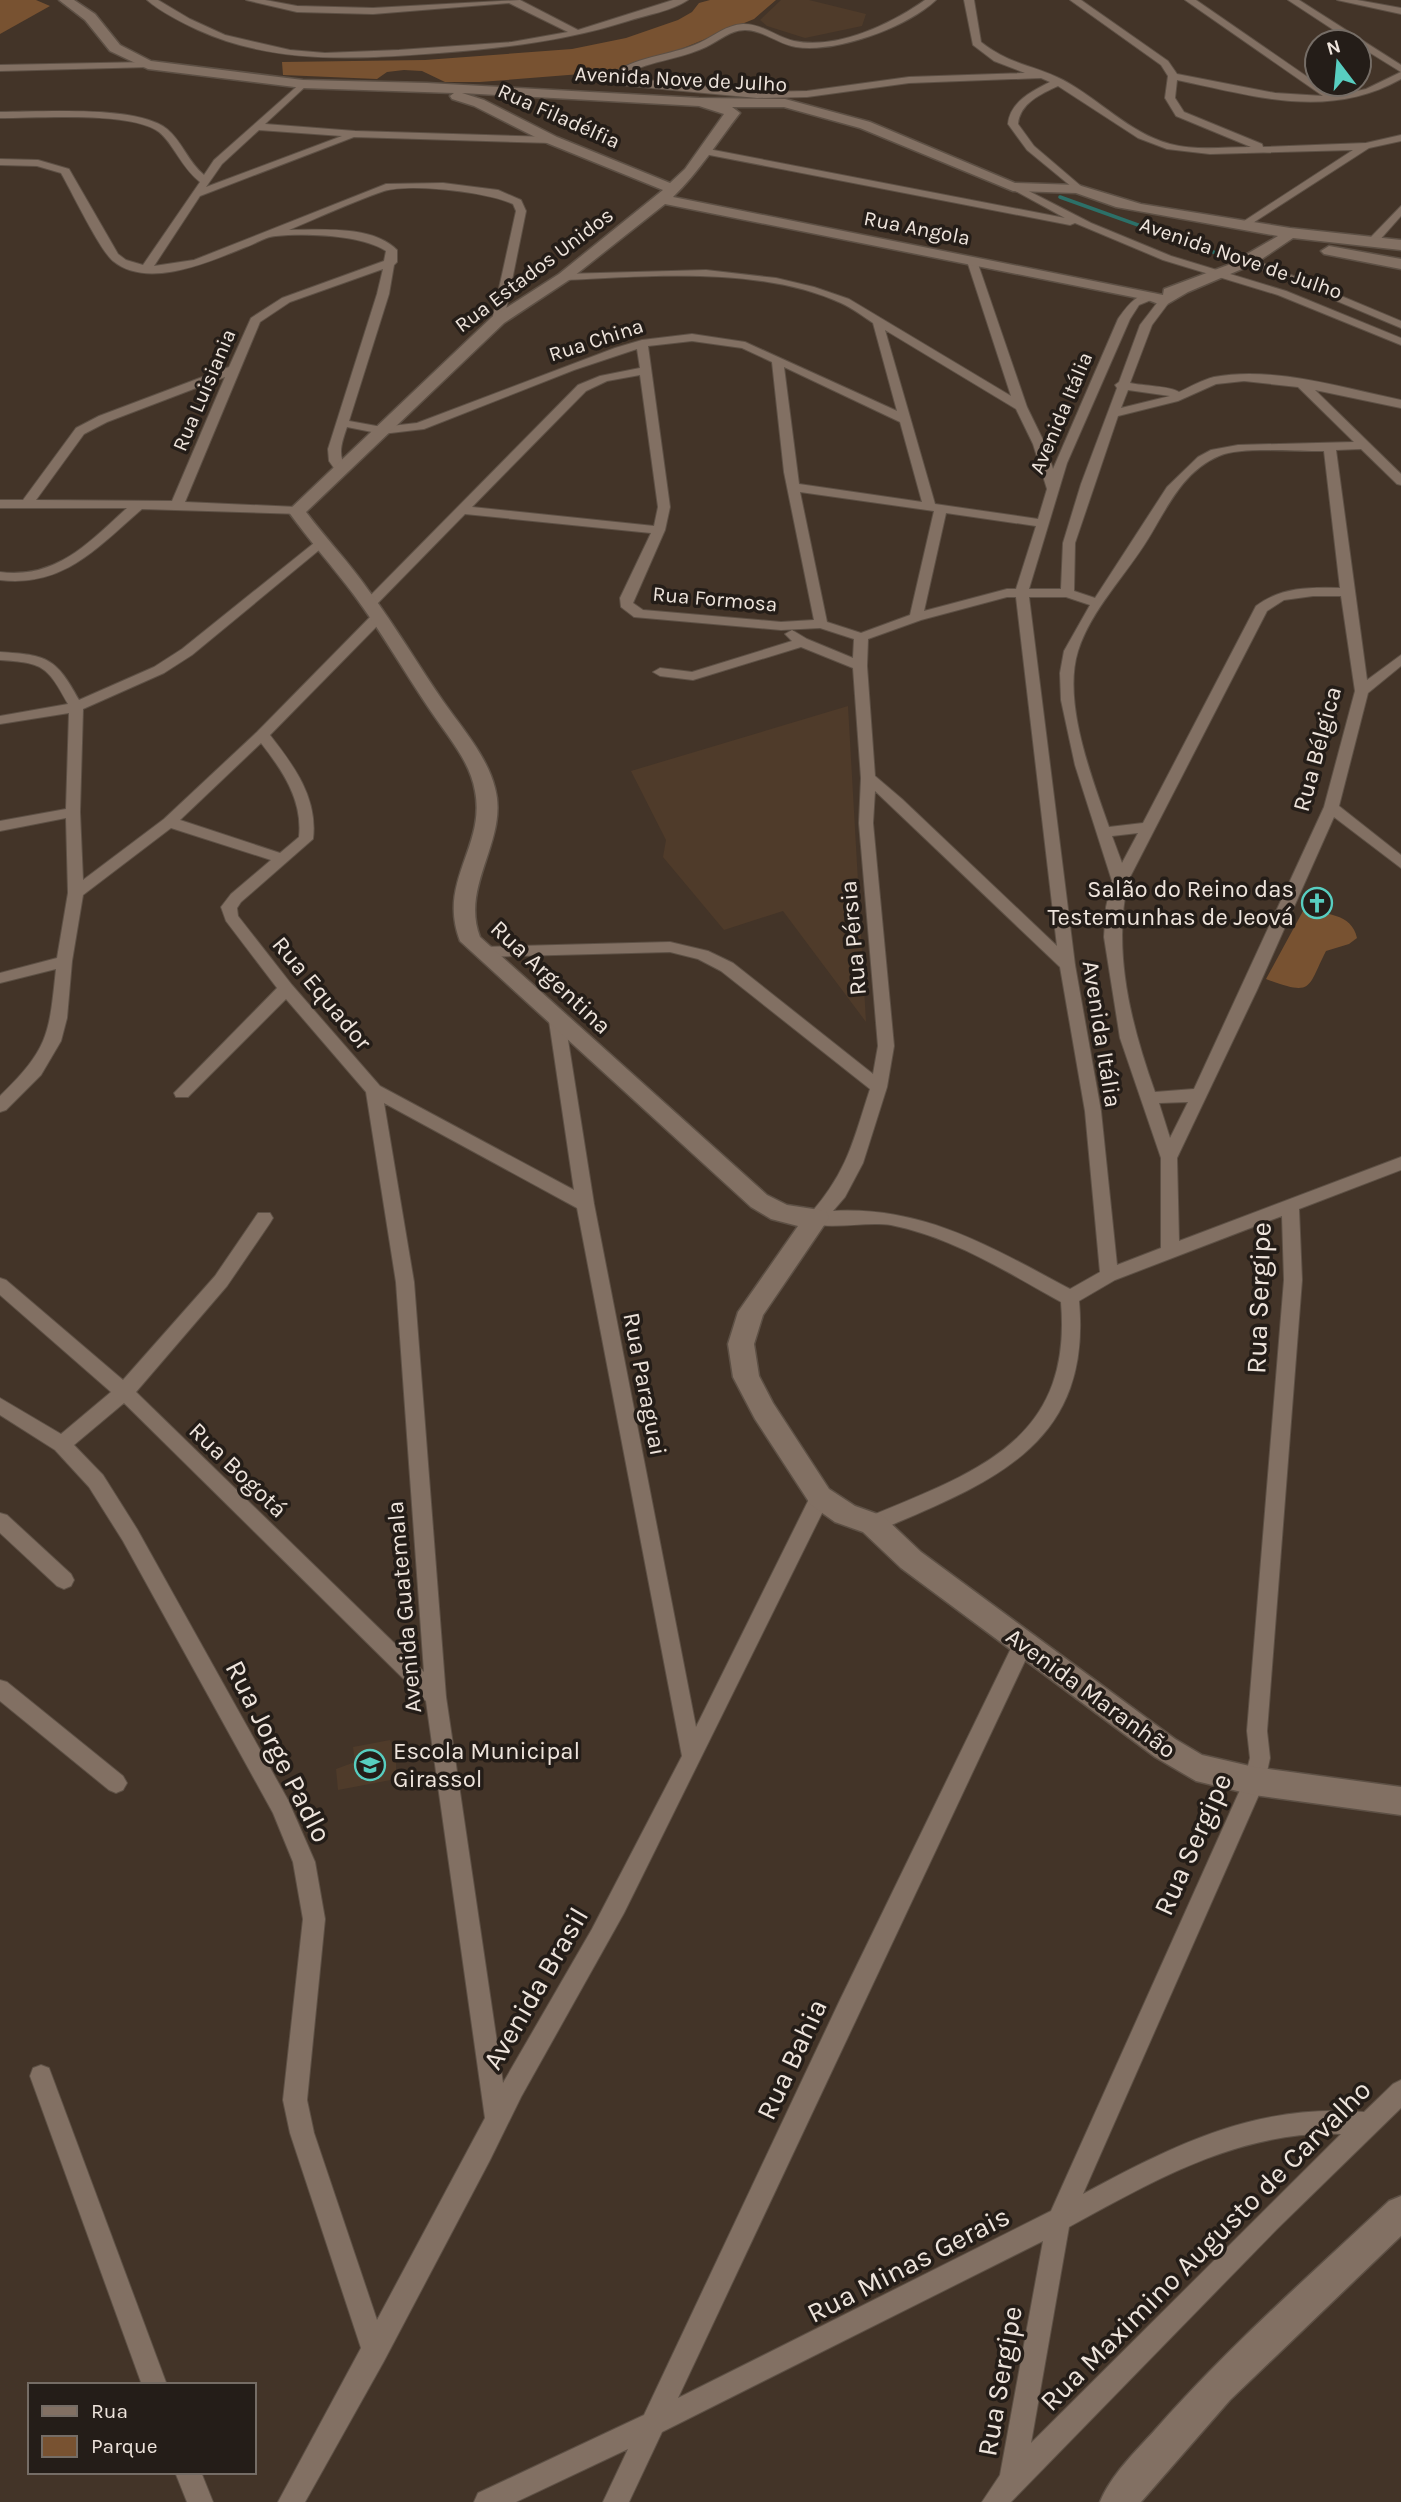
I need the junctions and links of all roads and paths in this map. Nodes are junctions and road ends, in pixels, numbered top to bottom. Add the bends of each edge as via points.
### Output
1 (65, 0) edge
2 (152, 0) edge
3 (250, 0) edge
4 (683, 0) edge
5 (931, 0) edge
6 (969, 0) edge
7 (1074, 0) edge
8 (1190, 0) edge
9 (1293, 0) edge
10 (1342, 0) edge
11 (1367, 0) edge
12 (513, 1) edge
13 (344, 3) edge
14 (1384, 8) junction
15 (1401, 11) edge
16 (1338, 28) edge
17 (577, 33) junction
18 (1373, 49) edge
19 (1373, 50) edge
20 (1401, 55) edge
21 (148, 65) junction
22 (0, 68) edge
23 (1401, 69) edge
24 (1042, 75) junction
25 (1401, 75) edge
26 (1173, 76) junction
27 (1059, 81) junction
28 (303, 84) junction
29 (427, 87) junction
30 (496, 90) junction
31 (807, 94) junction
32 (756, 98) junction
33 (1333, 99) junction
34 (699, 102) junction
35 (479, 103) junction
36 (796, 105) junction
37 (0, 115) edge
38 (259, 127) junction
39 (355, 134) junction
40 (1401, 138) edge
41 (552, 140) junction
42 (1366, 146) junction
43 (1268, 150) junction
44 (703, 151) junction
45 (0, 162) edge
46 (204, 180) junction
47 (1013, 187) junction
48 (1078, 189) junction
49 (200, 193) junction
50 (667, 194) junction
51 (1041, 200) junction
52 (1401, 209) edge
53 (1017, 212) junction
54 (1087, 225) junction
55 (1245, 225) junction
56 (274, 233) junction
57 (1285, 238) junction
58 (1373, 241) junction
59 (1401, 244) edge
60 (1248, 260) junction
61 (972, 261) junction
62 (392, 262) junction
63 (1401, 264) edge
64 (146, 269) junction
65 (1218, 274) junction
66 (564, 277) junction
67 (1158, 298) junction
68 (498, 320) junction
69 (878, 324) junction
70 (1401, 325) edge
71 (1401, 342) edge
72 (642, 343) junction
73 (777, 359) junction
74 (232, 370) junction
75 (647, 370) junction
76 (1302, 384) junction
77 (1121, 385) junction
78 (559, 387) junction
79 (1191, 391) junction
80 (1401, 404) edge
81 (1021, 407) junction
82 (1112, 414) junction
83 (904, 419) junction
84 (344, 423) junction
85 (377, 432) junction
86 (1363, 445) junction
87 (1330, 448) junction
88 (340, 468) junction
89 (1401, 481) edge
90 (793, 486) junction
91 (1052, 487) junction
92 (0, 504) edge
93 (27, 504) junction
94 (140, 504) junction
95 (177, 505) junction
96 (936, 507) junction
97 (463, 510) junction
98 (297, 511) junction
99 (1042, 523) junction
100 (660, 530) junction
101 (319, 543) junction
102 (0, 576) edge
103 (1022, 592) junction
104 (1347, 592) junction
105 (1067, 593) junction
106 (1097, 603) junction
107 (374, 611) junction
108 (916, 617) junction
109 (821, 624) junction
110 (781, 626) junction
111 (861, 637) junction
112 (802, 642) junction
113 (0, 656) edge
114 (1401, 659) edge
115 (860, 666) junction
116 (660, 672) dead end
117 (1362, 691) junction
118 (76, 707) junction
119 (0, 720) edge
120 (262, 735) junction
121 (868, 778) junction
122 (1331, 807) junction
123 (73, 812) junction
124 (169, 822) junction
125 (0, 826) edge
126 (1148, 827) junction
127 (1104, 832) junction
128 (283, 859) junction
129 (1400, 861) edge
130 (1120, 881) junction
131 (76, 893) junction
132 (481, 952) junction
133 (64, 961) junction
134 (1067, 965) junction
135 (0, 978) edge
136 (286, 989) junction
137 (558, 1021) junction
138 (879, 1087) junction
139 (374, 1090) junction
140 (182, 1093) dead end
141 (1198, 1095) junction
142 (1149, 1097) junction
143 (0, 1107) edge
144 (1169, 1158) junction
145 (1401, 1163) edge
146 (585, 1204) junction
147 (1290, 1204) junction
148 (264, 1218) dead end
149 (817, 1218) junction
150 (1170, 1253) junction
151 (1109, 1275) junction
152 (0, 1285) edge
153 (1070, 1298) junction
154 (124, 1392) junction
155 (0, 1406) edge
156 (62, 1444) junction
157 (820, 1497) junction
158 (0, 1521) edge
159 (873, 1524) junction
160 (64, 1580) dead end
161 (1023, 1644) junction
162 (0, 1689) edge
163 (436, 1698) junction
164 (691, 1754) junction
165 (1254, 1781) junction
166 (116, 1783) dead end
167 (1401, 1801) edge
168 (41, 2076) dead end
169 (1401, 2092) edge
170 (496, 2118) junction
171 (1366, 2124) junction
172 (1401, 2213) edge
173 (1058, 2222) junction
174 (375, 2352) junction
175 (154, 2383) edge
176 (652, 2426) junction
177 (189, 2474) edge
178 (1012, 2480) junction
179 (200, 2502) edge
180 (291, 2502) edge
181 (487, 2502) edge
182 (616, 2502) edge
183 (995, 2502) edge
184 (1118, 2502) edge

1 - 21 main road, Avenida Nove de Julho via 90,17 116,48
2 - 17 street via 219,38 283,53 320,56 495,46
3 - 13 street via 297,9
4 - 17 street
5 - 32 street via 900,19 824,43 799,45 758,29 738,27 688,51 614,76 620,82
6 - 24 street via 974,36 982,48
7 - 26 street via 1165,63
8 - 33 street
9 - 16 street
10 - 14 street
11 - 14 street
12 - 13 street via 398,10
12 - 17 street
14 - 15 street
18 - 20 street
19 - 23 street
21 - 22 street
21 - 28 main road, Avenida Nove de Julho
24 - 27 street
24 - 31 street via 909,80
25 - 33 street via 1364,93
26 - 33 street via 1277,95
26 - 43 street via 1170,98 1180,114
27 - 43 street via 1159,144 1194,150
27 - 48 street via 1030,98 1014,116 1013,124 1024,141
28 - 29 main road, Avenida Nove de Julho
28 - 38 street
29 - 30 main road, Avenida Nove de Julho
29 - 35 main road, Rua Filadélfia
30 - 34 main road, Avenida Nove de Julho
30 - 35 main road via 480,97
31 - 32 street
31 - 36 street
32 - 34 main road, Avenida Nove de Julho
32 - 36 main road, Avenida Nove de Julho
34 - 44 main road, Rua Estados Unidos via 733,113
35 - 41 main road, Rua Filadélfia
36 - 47 main road, Avenida Nove de Julho via 865,125
37 - 46 street via 109,116 149,122 166,132 189,168
38 - 39 street
38 - 46 street via 231,149
39 - 41 street
39 - 49 street
40 - 42 street
41 - 50 main road, Rua Filadélfia
42 - 43 street
42 - 55 street
44 - 50 main road, Rua Estados Unidos via 690,172
44 - 53 street
45 - 64 street via 38,163 65,171 114,256 126,265
46 - 49 street
47 - 48 main road
47 - 51 street, Avenida Nove de Julho
48 - 55 main road via 1116,203
49 - 64 street
50 - 61 main road, Rua Angola
50 - 66 main road, Rua Estados Unidos
51 - 53 street
51 - 54 street, Avenida Nove de Julho
52 - 58 street
53 - 54 street
54 - 65 street, Avenida Nove de Julho
55 - 57 main road
56 - 62 street via 376,241 392,250
56 - 64 street via 197,263
56 - 68 street via 386,187 443,186 506,196 517,202 521,211
57 - 58 main road
57 - 60 main road, Avenida Itália
57 - 63 main road
58 - 59 main road
60 - 65 main road, Avenida Itália
60 - 70 street, Avenida Nove de Julho
61 - 67 main road, Rua Angola
61 - 81 street
62 - 74 street, Rua Luisiania via 296,295 263,312
62 - 84 street
65 - 67 main road, Avenida Itália
65 - 71 street, Avenida Nove de Julho via 1282,293
66 - 68 main road, Rua Estados Unidos
66 - 69 street via 687,271 768,279 845,301
67 - 77 street, Avenida Itália
67 - 91 street, Avenida Itália via 1135,303 1124,319
68 - 85 main road, Rua Estados Unidos
69 - 81 street
69 - 83 street
72 - 73 street, Rua China via 720,338
72 - 75 street, Rua Formosa
72 - 78 street, Rua China via 610,351
73 - 83 street, Rua China
73 - 90 street
74 - 93 street via 80,431
74 - 95 street, Rua Luisiania
75 - 78 street
75 - 100 street, Rua Formosa via 664,507
76 - 79 street via 1230,378
76 - 80 street
76 - 86 street
77 - 79 street via 1155,392
77 - 82 street, Avenida Itália
78 - 85 street, Rua China via 420,426
78 - 97 street
79 - 82 street
81 - 91 street
82 - 105 street, Avenida Itália via 1069,542
83 - 96 street
84 - 85 street
84 - 88 street via 334,449
85 - 88 main road, Rua Estados Unidos
86 - 87 street
86 - 89 street
87 - 104 street, Rua Bélgica
87 - 106 street via 1237,449 1202,458 1170,492
88 - 98 main road, Rua Estados Unidos
90 - 96 street
90 - 109 street
91 - 99 street, Avenida Itália
92 - 93 street
93 - 94 street
94 - 95 street
94 - 102 street via 61,568 30,579
95 - 98 street
96 - 99 street
96 - 108 street
97 - 100 street
97 - 107 street
98 - 101 main road, Rua Argentina
99 - 103 street, Avenida Itália
100 - 110 street, Rua Formosa via 627,598 626,604 634,611
101 - 107 main road, Rua Argentina
101 - 118 street via 172,662
103 - 105 street
103 - 108 street
103 - 134 street, Avenida Itália
104 - 117 street, Rua Bélgica
104 - 126 street via 1293,593 1271,599 1261,609
105 - 106 street
106 - 127 street via 1071,651 1067,673 1086,782
107 - 120 street
107 - 132 main road, Rua Argentina via 470,755 486,788 486,820 462,908 463,927
108 - 111 street
109 - 110 street, Rua Formosa
109 - 111 street, Rua Formosa
110 - 112 street
111 - 115 street, Rua Pérsia
112 - 115 street
112 - 116 street via 693,676
113 - 118 street via 46,663
114 - 117 street
115 - 121 street, Rua Pérsia
117 - 122 street, Rua Bélgica
118 - 119 street
118 - 123 street
120 - 124 street
120 - 128 street, Rua Equador via 295,781 309,825 306,839
121 - 134 street
121 - 138 street, Rua Pérsia via 866,823 886,1046
122 - 129 street
122 - 141 street, Rua Bélgica
123 - 125 street
123 - 131 street
124 - 128 street
124 - 131 street
126 - 127 street
126 - 130 street
127 - 130 street
128 - 136 street, Rua Equador via 229,907 231,917
130 - 142 street via 1112,937 1128,1038
131 - 133 street
132 - 137 main road, Rua Argentina
132 - 138 street via 670,947 703,955 727,967
133 - 135 street
133 - 143 street via 53,1041 35,1071
134 - 151 street, Avenida Itália via 1093,1111
136 - 139 street, Rua Equador
136 - 140 street
137 - 146 street, Rua Paraguai
137 - 149 main road, Rua Argentina via 759,1201 790,1217
138 - 149 street, Rua Pérsia via 855,1163
139 - 146 street, Rua Equador
139 - 163 street, Avenida Guatemala via 405,1282
141 - 142 street
141 - 144 street, Rua Bélgica
142 - 144 street
144 - 150 street
145 - 147 street
146 - 164 street, Rua Paraguai
147 - 150 street
147 - 165 street, Rua Sergipe via 1293,1280 1257,1731 1260,1758
148 - 154 street via 221,1281
149 - 153 street via 893,1219 961,1241
149 - 157 main road via 751,1311 741,1344 746,1377
150 - 151 street
151 - 153 street
152 - 154 street, Rua Bogotá
153 - 159 street via 1073,1329 1062,1390 1022,1445 951,1489
154 - 156 street
154 - 163 street, Rua Bogotá
155 - 156 street, Rua Jorge Padlo
156 - 174 street, Rua Jorge Padlo via 96,1481 130,1535 281,1807 304,1862 314,1919 295,2100
157 - 159 main road, Avenida Maranhão via 845,1514
157 - 164 street, Avenida Brasil
158 - 160 street
159 - 161 main road, Avenida Maranhão via 911,1560
161 - 165 main road, Avenida Maranhão via 1196,1767
161 - 176 street, Rua Bahia
162 - 166 street
163 - 170 street, Avenida Guatemala
164 - 170 street, Avenida Brasil via 616,1906
165 - 167 main road, Avenida Maranhão
165 - 173 street, Rua Sergipe
168 - 175 street
169 - 171 street, Rua Maximino Augusto de Carvalho
170 - 174 street, Avenida Brasil
171 - 173 street, Rua Minas Gerais via 1333,2120 1292,2123 1232,2136 1141,2175
171 - 178 street, Rua Maximino Augusto de Carvalho
172 - 184 main road via 1191,2413
173 - 176 street, Rua Minas Gerais
173 - 178 street, Rua Sergipe
174 - 180 street, Avenida Brasil
176 - 181 street, Rua Minas Gerais
176 - 182 street, Rua Bahia
177 - 179 street
178 - 183 street, Rua Maximino Augusto de Carvalho

